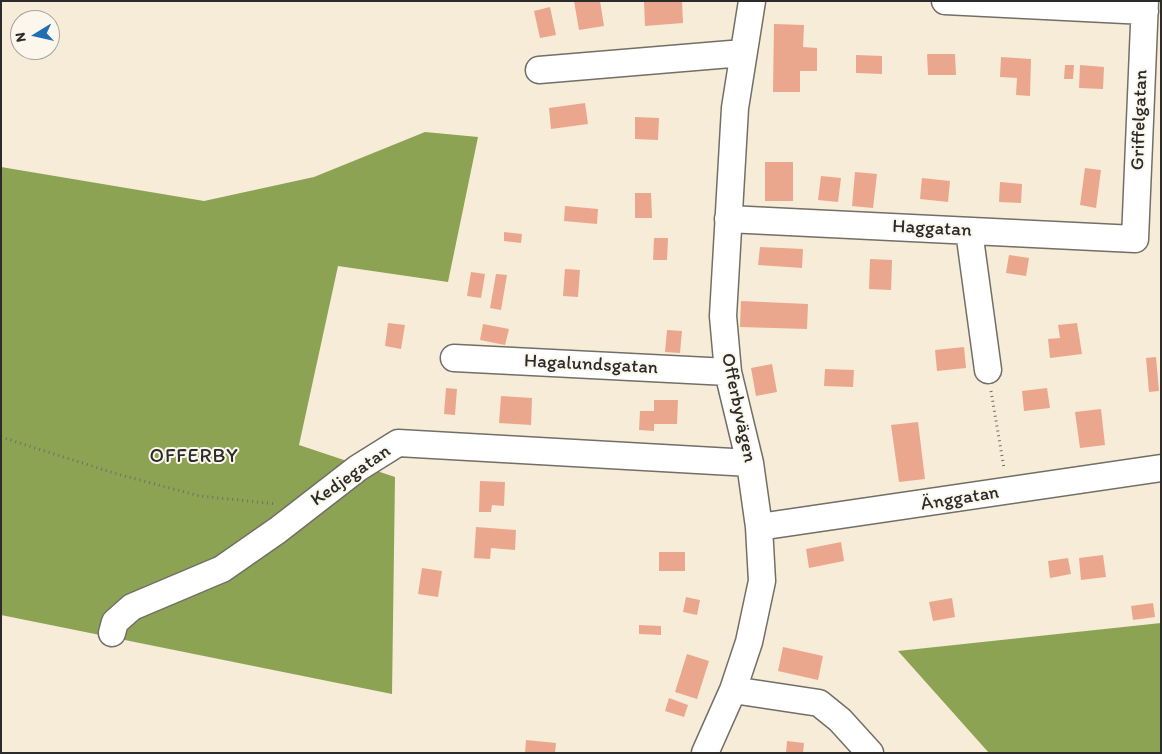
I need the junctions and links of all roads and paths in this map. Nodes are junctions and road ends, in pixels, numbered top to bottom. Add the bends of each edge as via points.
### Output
1 (752, 1) edge
2 (946, 1) edge
3 (1145, 6) edge
4 (743, 53) junction
5 (539, 70) dead end
6 (1150, 126) edge
7 (728, 220) junction
8 (969, 231) junction
9 (1135, 239) joint
10 (454, 358) dead end
11 (988, 370) joint
12 (728, 372) junction
13 (1, 437) edge
14 (750, 463) junction
15 (1161, 468) edge
16 (1008, 491) junction
17 (306, 508) junction
18 (759, 527) junction
19 (112, 633) dead end
20 (732, 690) junction
21 (705, 753) edge
22 (870, 753) edge

1 - 4 street, Offerbyvägen
2 - 3 street
3 - 6 street, Griffelgatan
4 - 5 street
4 - 7 street, Offerbyvägen via 735,108
6 - 9 street, Griffelgatan
7 - 8 street, Haggatan
7 - 12 street, Offerbyvägen via 723,316
8 - 9 street, Haggatan
8 - 11 street
10 - 12 street, Hagalundsgatan
11 - 16 path
12 - 14 street, Offerbyvägen
13 - 17 path via 200,496
14 - 17 street, Kedjegatan via 406,442 386,449
14 - 18 street, Offerbyvägen
15 - 16 street, Änggatan
16 - 18 street, Änggatan
17 - 19 street, Kedjegatan via 222,569 132,607 115,622
18 - 20 street, Offerbyvägen via 762,552 760,589 750,642
20 - 21 street, Offerbyvägen
20 - 22 street via 819,703 840,720

